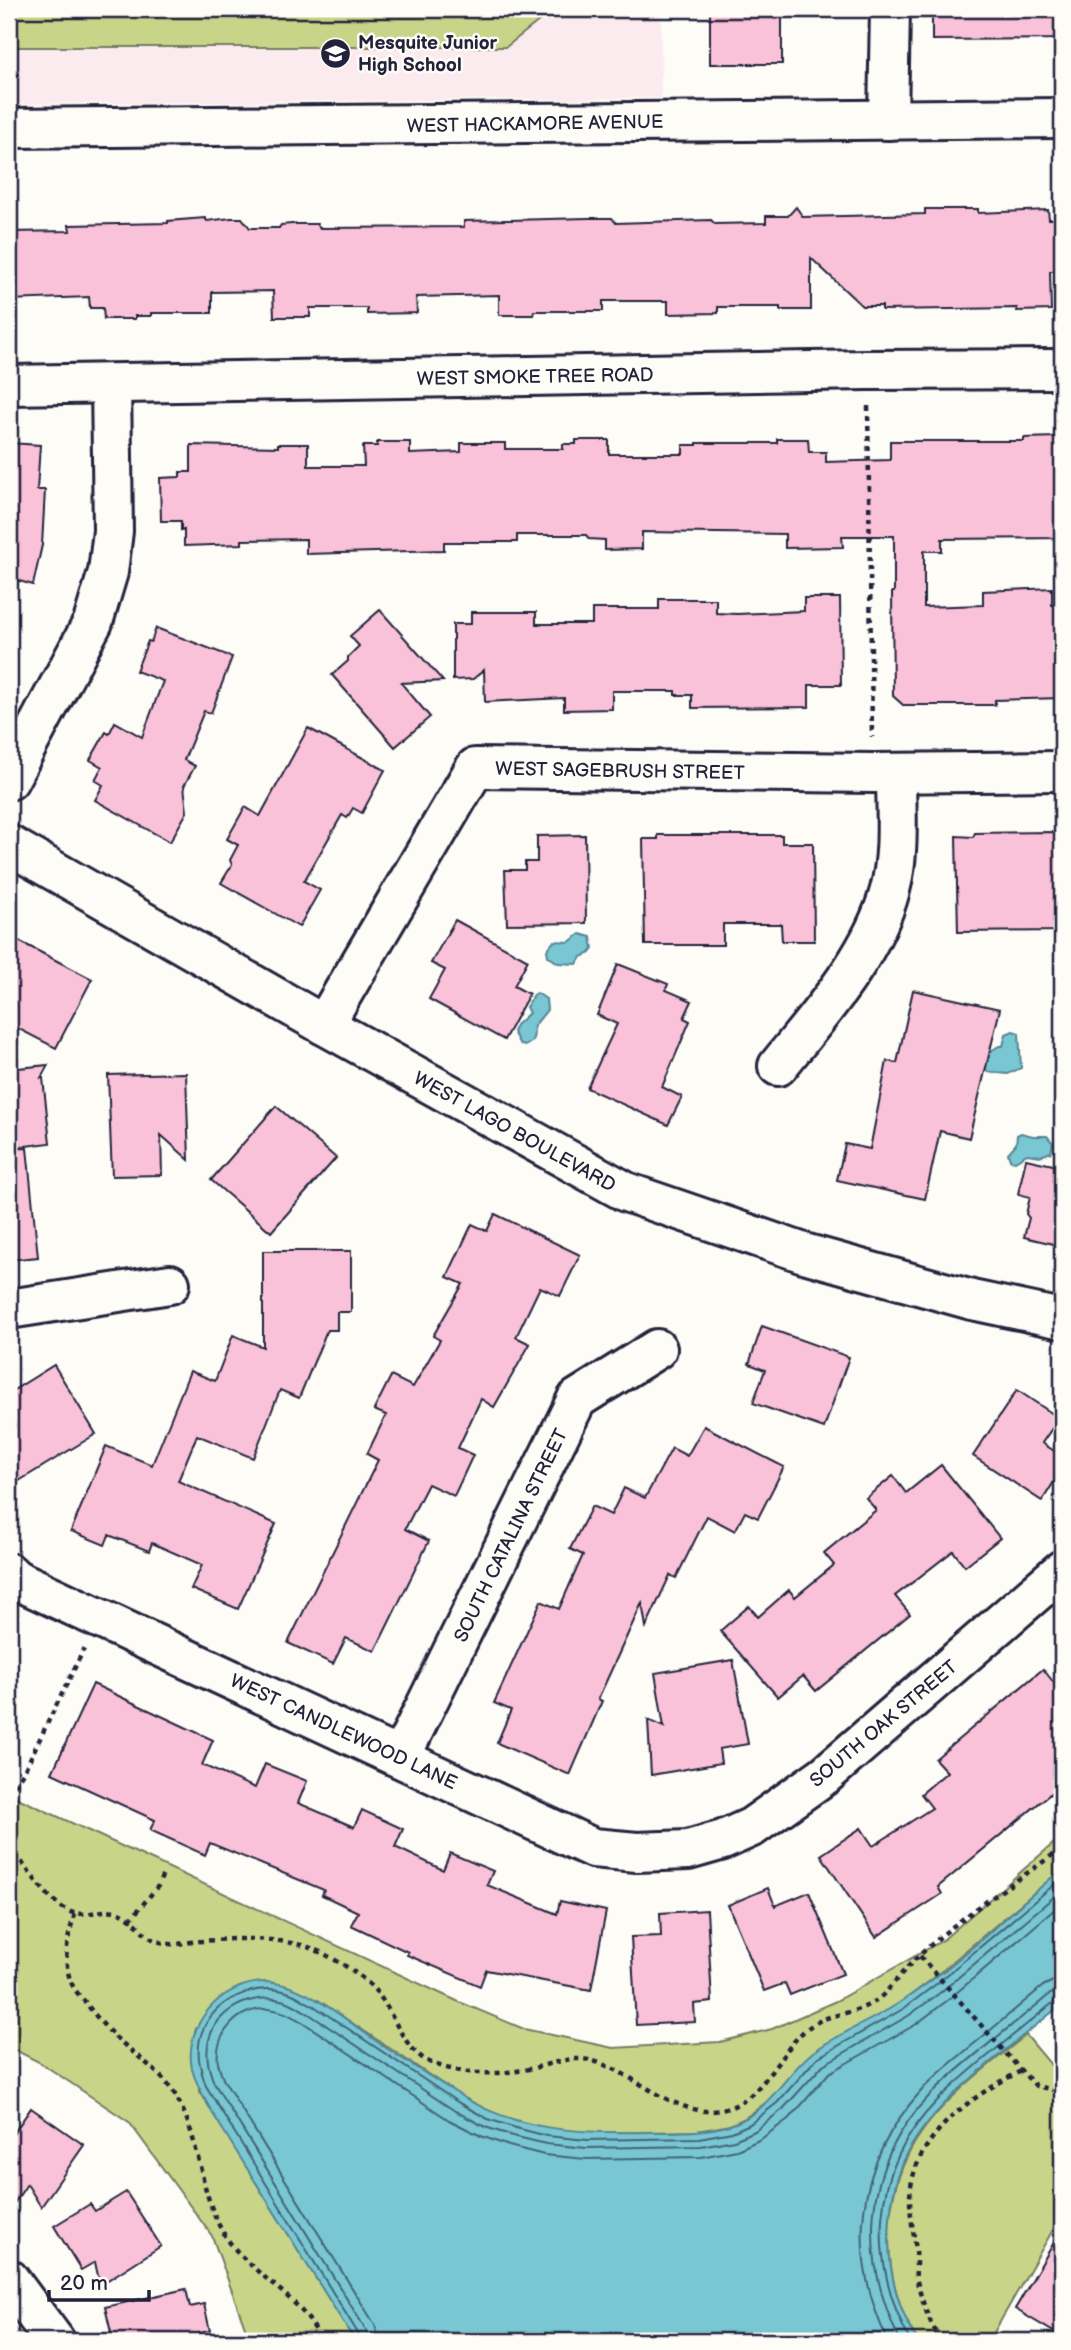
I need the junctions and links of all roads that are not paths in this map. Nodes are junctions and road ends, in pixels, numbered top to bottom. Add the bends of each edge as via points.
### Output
1 (890, 9) edge
2 (1062, 118) edge
3 (888, 120) junction
4 (9, 128) edge
5 (1062, 369) edge
6 (9, 384) edge
7 (111, 384) junction
8 (1062, 771) edge
9 (884, 773) junction
10 (9, 779) edge
11 (9, 845) edge
12 (324, 1025) junction
13 (778, 1066) dead end
14 (170, 1284) dead end
15 (9, 1309) edge
16 (1062, 1319) edge
17 (657, 1349) dead end
18 (1062, 1570) edge
19 (9, 1573) edge
20 (401, 1756) junction
21 (688, 1850) joint
22 (9, 2279) edge
23 (55, 2341) edge

1 - 3 street
2 - 3 street, WEST HACKAMORE AVENUE
3 - 4 street, WEST HACKAMORE AVENUE
5 - 7 street, WEST SMOKE TREE ROAD
6 - 7 street, WEST SMOKE TREE ROAD
7 - 10 street via 113,531 108,572 93,622
8 - 9 street, WEST SAGEBRUSH STREET
9 - 12 street, WEST SAGEBRUSH STREET via 475,768
9 - 13 street via 895,852 890,889 878,924 824,1008
11 - 12 street, WEST LAGO BOULEVARD
12 - 16 street, WEST LAGO BOULEVARD via 626,1192 804,1254 972,1300
14 - 15 street
17 - 20 street, SOUTH CATALINA STREET via 577,1399
18 - 21 street, SOUTH OAK STREET via 825,1775 752,1827
19 - 20 street, WEST CANDLEWOOD LANE
20 - 21 street, WEST CANDLEWOOD LANE via 593,1848
22 - 23 street

